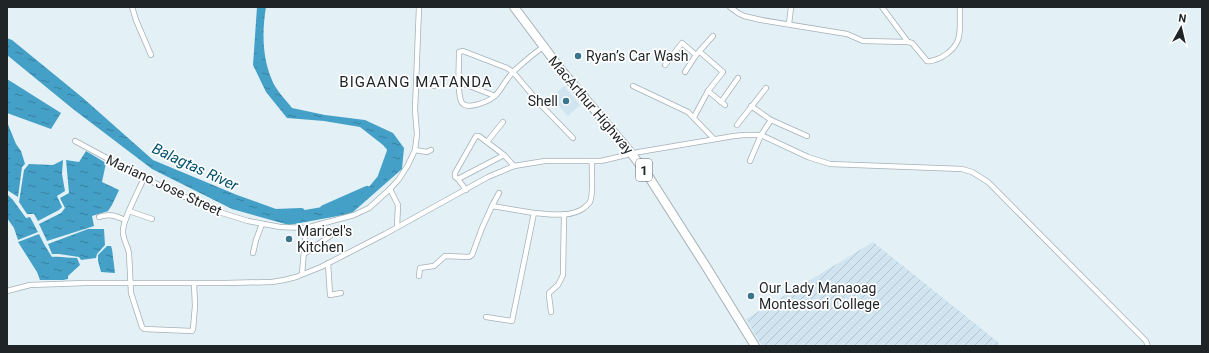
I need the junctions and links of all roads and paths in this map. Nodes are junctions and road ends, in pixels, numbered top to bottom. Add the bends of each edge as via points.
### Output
1 (132, 7) edge
2 (419, 7) edge
3 (514, 7) edge
4 (730, 7) edge
5 (791, 7) edge
6 (882, 7) edge
7 (960, 7) edge
8 (789, 24) junction
9 (713, 36) dead end
10 (908, 42) junction
11 (543, 47) junction
12 (698, 54) junction
13 (150, 55) dead end
14 (665, 65) dead end
15 (513, 72) junction
16 (685, 72) dead end
17 (738, 78) dead end
18 (416, 80) junction
19 (459, 82) junction
20 (434, 86) dead end
21 (634, 86) dead end
22 (766, 88) dead end
23 (708, 91) junction
24 (495, 96) junction
25 (751, 106) junction
26 (694, 117) junction
27 (771, 120) junction
28 (503, 122) dead end
29 (737, 125) dead end
30 (761, 135) junction
31 (806, 136) dead end
32 (573, 138) dead end
33 (714, 139) junction
34 (75, 141) dead end
35 (487, 142) junction
36 (414, 150) junction
37 (431, 150) dead end
38 (631, 153) junction
39 (504, 155) junction
40 (592, 161) junction
41 (750, 161) dead end
42 (514, 166) junction
43 (144, 178) junction
44 (458, 179) junction
45 (390, 189) junction
46 (466, 190) junction
47 (499, 193) dead end
48 (492, 206) junction
49 (129, 211) junction
50 (534, 213) junction
51 (564, 214) junction
52 (100, 217) dead end
53 (152, 219) dead end
54 (125, 220) junction
55 (262, 224) junction
56 (397, 227) junction
57 (306, 228) junction
58 (330, 236) dead end
59 (253, 253) dead end
60 (304, 254) junction
61 (328, 263) junction
62 (302, 274) junction
63 (419, 276) dead end
64 (130, 283) junction
65 (194, 283) junction
66 (7, 291) edge
67 (341, 293) dead end
68 (551, 312) dead end
69 (486, 317) dead end
70 (755, 346) edge
71 (1148, 346) edge

1 - 13 street
2 - 18 street, Mariano Jose Street
3 - 11 highway, MacArthur Highway / 1
4 - 8 street via 744,16
5 - 8 street
6 - 10 street
7 - 10 street via 958,41 944,55 936,60 927,61 912,43
8 - 10 street via 847,34 863,41
9 - 12 street
11 - 15 street
11 - 38 highway, MacArthur Highway / 1
12 - 14 street via 682,43
12 - 16 street
12 - 23 street via 723,72
15 - 19 street via 460,51
15 - 24 street
15 - 32 street via 533,97
17 - 23 street via 723,103
18 - 20 street
18 - 36 street, Mariano Jose Street via 417,134
19 - 24 street
19 - 24 street via 461,103 466,106 476,105
21 - 26 street via 681,108
22 - 25 street
23 - 26 street
25 - 27 street
25 - 29 street
26 - 33 street
27 - 30 street
27 - 31 street
28 - 35 street
30 - 33 street
30 - 41 street
30 - 71 street via 808,157 830,164 962,169 972,172 988,182 1146,341
33 - 38 street
34 - 43 street, Mariano Jose Street
35 - 39 street
35 - 44 street via 476,136 454,173
36 - 37 street
36 - 45 street, Mariano Jose Street via 404,173
38 - 40 street via 608,160
38 - 70 highway, MacArthur Highway / 1 via 665,202
39 - 42 street
39 - 44 street
40 - 42 street via 545,161
40 - 51 street via 591,201 578,211
42 - 46 street
43 - 49 street
43 - 55 street, Mariano Jose Street via 205,206
44 - 46 street
45 - 56 street via 398,205
45 - 57 street, Mariano Jose Street via 369,208 354,215
46 - 56 street
47 - 48 street
48 - 50 street
48 - 63 street via 472,255 445,256 434,266 420,268
49 - 53 street
49 - 54 street
50 - 51 street
50 - 69 street via 512,321
51 - 68 street via 563,274 558,285 548,296
52 - 54 street via 112,215
54 - 64 street via 122,230 129,253
55 - 57 street, Mariano Jose Street
55 - 59 street
56 - 61 street
57 - 60 street
58 - 60 street
60 - 62 street
61 - 62 street
61 - 67 street via 330,295
62 - 65 street via 272,282
64 - 65 street
64 - 65 street via 144,329 189,332 193,329 195,315
64 - 66 street via 30,285

